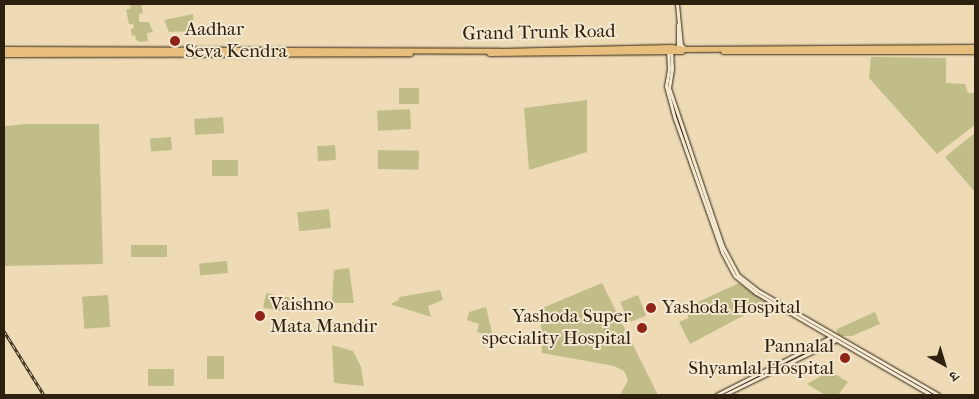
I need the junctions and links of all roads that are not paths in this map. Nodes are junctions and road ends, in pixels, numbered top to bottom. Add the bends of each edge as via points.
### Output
1 (677, 4) edge
2 (678, 24) junction
3 (975, 47) edge
4 (669, 49) junction
5 (686, 49) junction
6 (4, 50) edge
7 (678, 50) junction
8 (878, 50) junction
9 (99, 51) junction
10 (975, 51) edge
11 (4, 54) edge
12 (832, 337) junction
13 (839, 339) junction
14 (834, 340) junction
15 (716, 395) edge
16 (724, 395) edge
17 (931, 395) edge
18 (939, 395) edge

1 - 2 street
2 - 5 street via 681,45
2 - 7 street
3 - 8 highway, Grand Trunk Road
4 - 7 highway, Grand Trunk Road
4 - 9 highway, Grand Trunk Road via 510,54
4 - 12 street via 672,69 669,88 732,268 751,287
5 - 7 highway, Grand Trunk Road
5 - 8 highway, Grand Trunk Road
6 - 9 highway
7 - 8 highway, Grand Trunk Road
8 - 10 highway, Grand Trunk Road
9 - 11 highway
12 - 13 street
12 - 14 street
12 - 15 street
13 - 14 street
13 - 18 street
14 - 16 street
14 - 17 street

